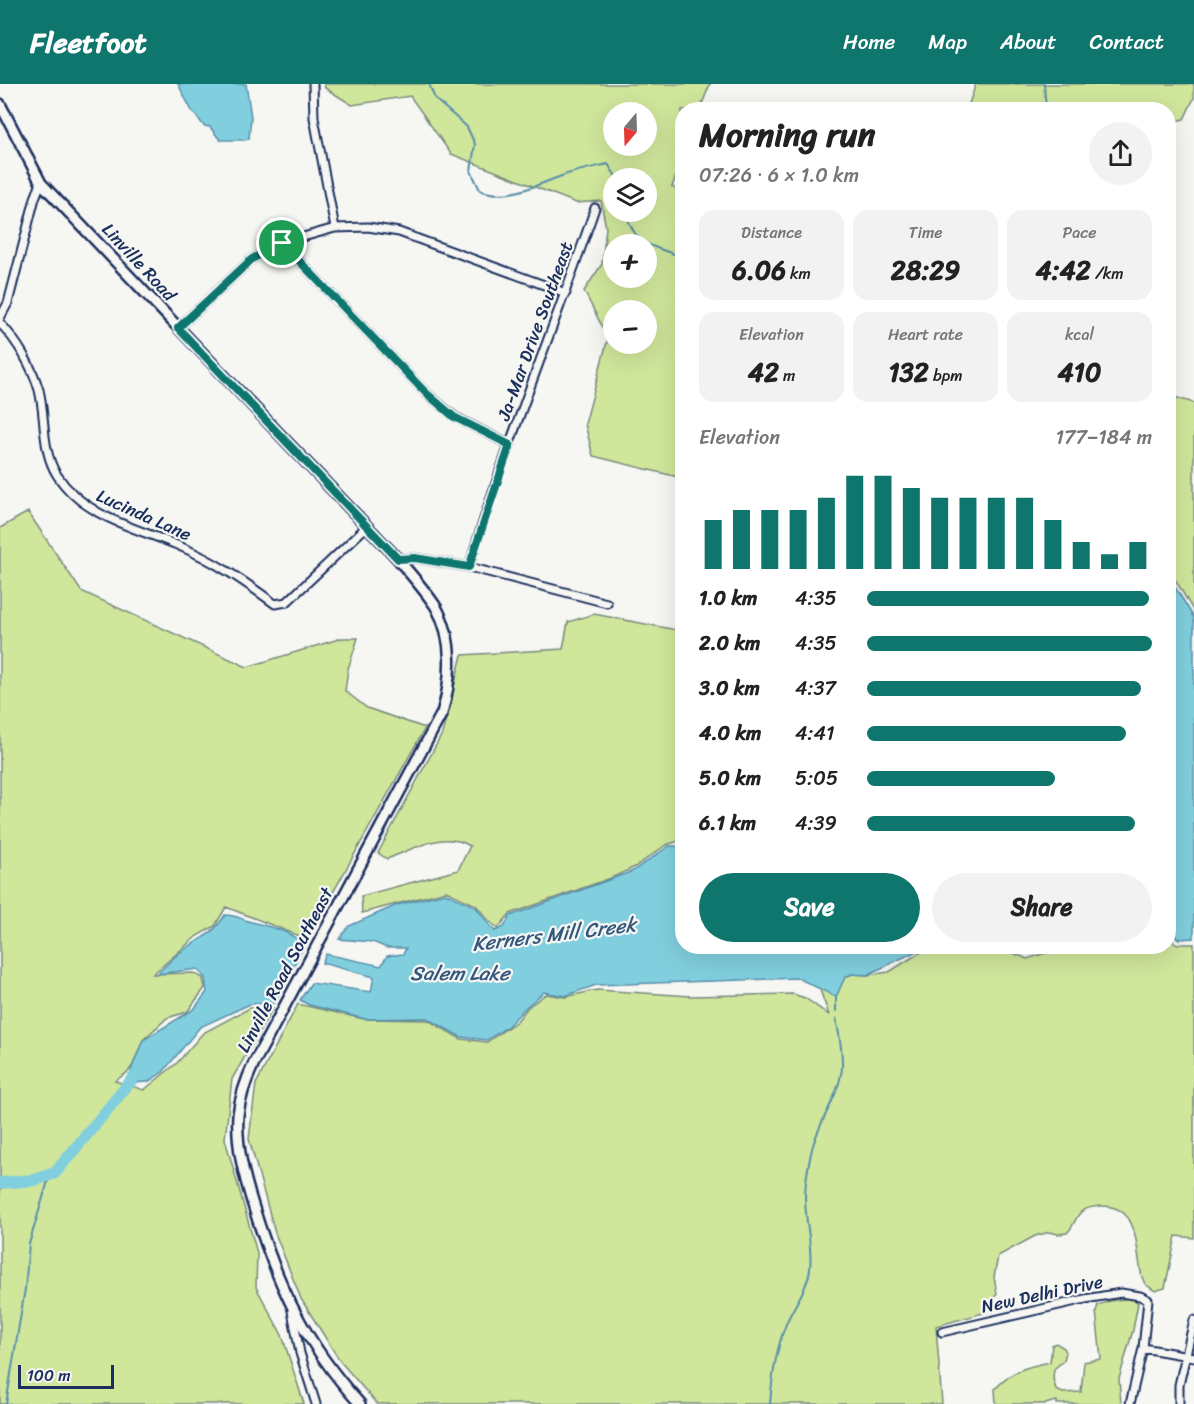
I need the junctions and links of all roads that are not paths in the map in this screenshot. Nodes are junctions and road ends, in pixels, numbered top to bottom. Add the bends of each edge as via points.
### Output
1 (313, 84) edge
2 (0, 104) edge
3 (41, 183) junction
4 (595, 208) dead end
5 (335, 228) junction
6 (282, 243) junction
7 (566, 292) junction
8 (0, 318) edge
9 (0, 323) edge
10 (178, 328) junction
11 (510, 445) junction
12 (366, 527) junction
13 (398, 559) junction
14 (469, 567) junction
15 (607, 603) dead end
16 (292, 1308) junction
17 (1194, 1320) edge
18 (942, 1332) dead end
19 (1143, 1348) junction
20 (1190, 1356) edge
21 (316, 1404) edge
22 (360, 1404) edge
23 (1130, 1404) edge
24 (1179, 1404) edge

1 - 5 street via 314,118
2 - 3 main road, Linville Road
3 - 8 street via 8,303
3 - 10 main road, Linville Road
4 - 7 street, Ja-Mar Drive Southeast
5 - 6 street
5 - 7 street via 368,227 399,232
6 - 10 street via 252,259
6 - 11 street via 425,392 454,417
7 - 11 street, Ja-Mar Drive Southeast
9 - 12 street, Lucinda Lane via 30,366 39,390 47,448 56,474 80,502 108,519 218,565 275,604 287,602
10 - 12 main road, Linville Road
11 - 14 street, Ja-Mar Drive Southeast
12 - 13 main road, Linville Road
13 - 14 street
13 - 16 main road, Linville Road Southeast via 436,608 444,626 449,664 445,702 400,794 254,1063 239,1105 238,1137 244,1171 268,1250
14 - 15 street
16 - 21 street via 300,1353
16 - 22 main road, Linville Road Southeast via 321,1357
17 - 20 street
18 - 19 street, New Delhi Drive via 1121,1293 1148,1300
19 - 20 street
19 - 23 street
20 - 24 street via 1179,1385

